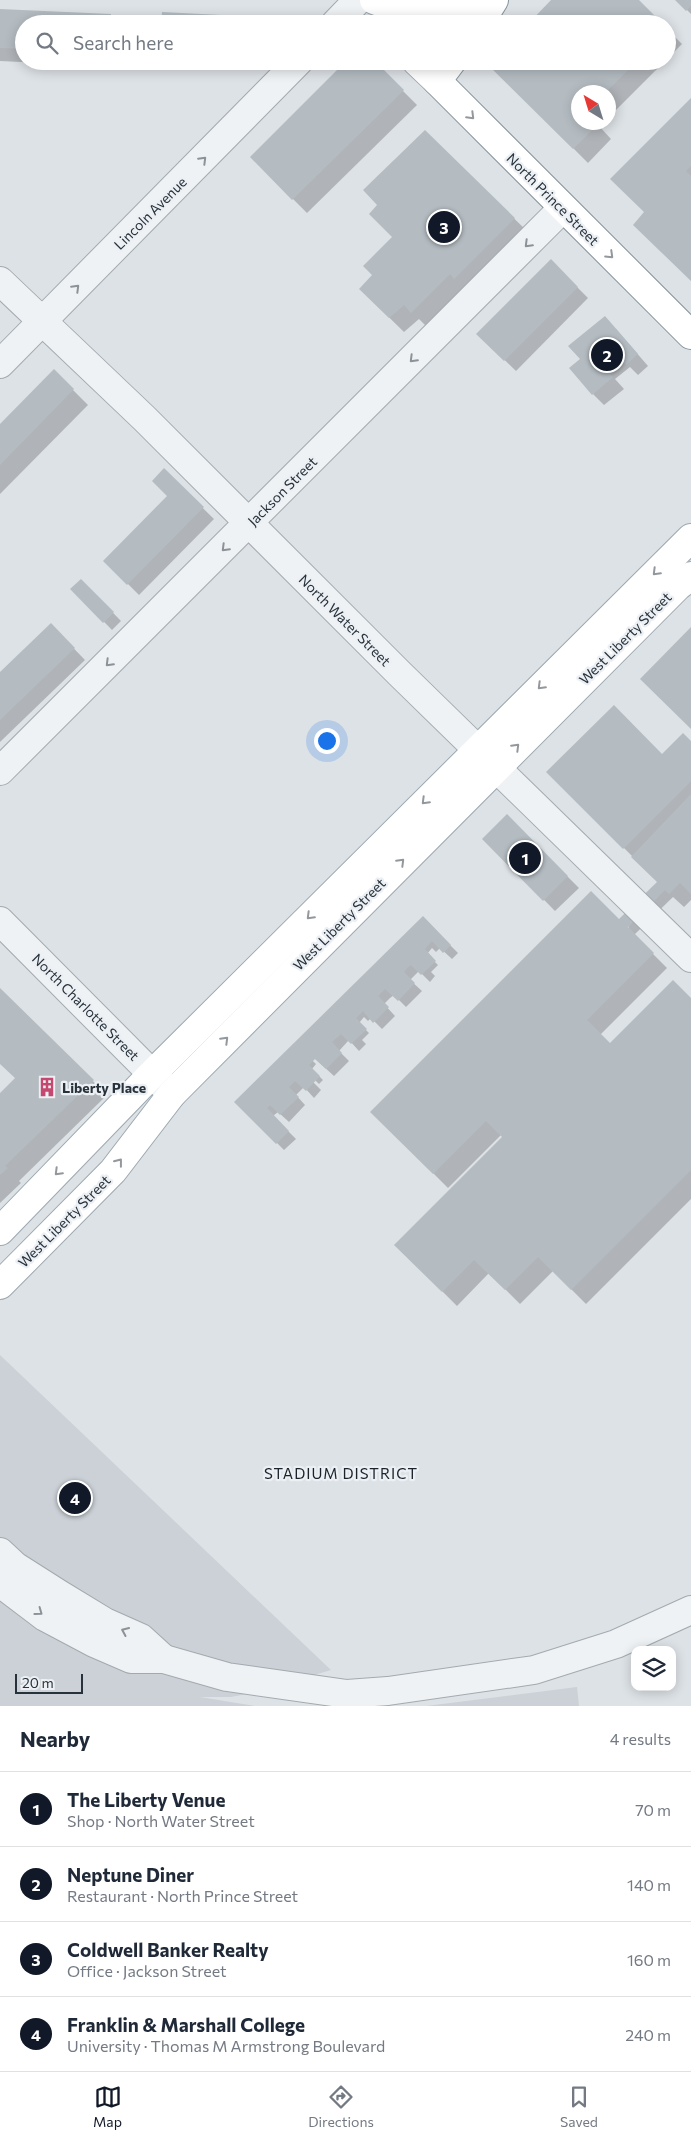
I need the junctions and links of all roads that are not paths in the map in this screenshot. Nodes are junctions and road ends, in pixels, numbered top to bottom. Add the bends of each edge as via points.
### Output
1 (358, 0) edge
2 (366, 0) edge
3 (374, 0) edge
4 (468, 0) edge
5 (494, 0) edge
6 (344, 15) edge
7 (375, 15) edge
8 (485, 15) edge
9 (290, 70) edge
10 (444, 71) edge
11 (562, 209) junction
12 (0, 281) edge
13 (42, 323) junction
14 (691, 335) edge
15 (0, 364) edge
16 (249, 524) junction
17 (691, 538) edge
18 (691, 576) edge
19 (486, 758) junction
20 (0, 771) edge
21 (0, 921) edge
22 (691, 958) edge
23 (152, 1074) junction
24 (172, 1094) junction
25 (0, 1231) edge
26 (0, 1285) edge
27 (0, 1552) edge
28 (0, 1583) edge
29 (691, 1610) edge
30 (164, 1659) junction

1 - 6 street
2 - 7 main road
3 - 4 main road via 395,8 427,13 454,9
5 - 8 main road
13 -> 9 street, Lincoln Avenue
10 -> 11 main road, North Prince Street
11 -> 14 main road, North Prince Street
11 -> 16 street, Jackson Street
12 - 13 street, North Water Street
13 - 15 street, Lincoln Avenue
13 - 16 street, North Water Street via 144,418
16 - 19 street, North Water Street
16 -> 20 street, Jackson Street
17 -> 19 main road, West Liberty Street
19 -> 18 main road, West Liberty Street
19 - 22 street, North Water Street
19 -> 23 main road, West Liberty Street
24 -> 19 main road, West Liberty Street
21 - 23 street, North Charlotte Street
23 - 24 street, North Charlotte Street
23 -> 25 main road, West Liberty Street
26 -> 24 main road, West Liberty Street via 113,1171
30 -> 27 street via 141,1638 105,1622 59,1594 15,1566
28 -> 30 street via 45,1617 94,1643 131,1659
29 - 30 street via 616,1644 541,1668 493,1678 388,1691 347,1694 313,1690 227,1677

